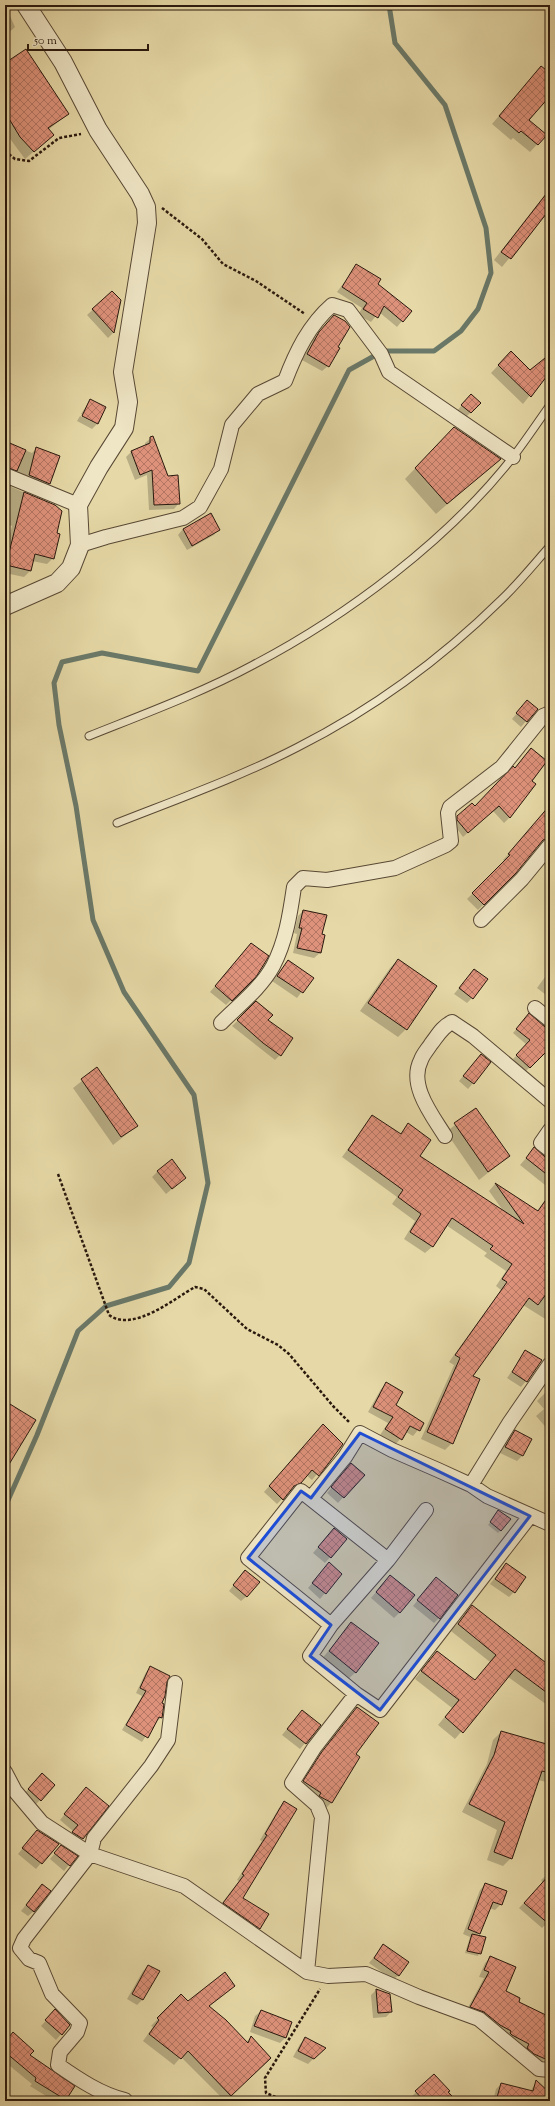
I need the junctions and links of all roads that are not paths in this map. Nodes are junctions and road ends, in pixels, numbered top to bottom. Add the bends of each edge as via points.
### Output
1 (26, 5) edge
2 (550, 405) edge
3 (513, 457) junction
4 (5, 475) edge
5 (78, 505) junction
6 (80, 546) junction
7 (550, 546) edge
8 (5, 606) edge
9 (550, 713) edge
10 (89, 736) dead end
11 (117, 823) dead end
12 (550, 845) edge
13 (481, 920) dead end
14 (535, 1008) dead end
15 (550, 1020) edge
16 (221, 1023) dead end
17 (550, 1101) edge
18 (550, 1130) edge
19 (445, 1136) dead end
20 (550, 1150) edge
21 (550, 1364) edge
22 (471, 1485) junction
23 (311, 1498) junction
24 (426, 1510) dead end
25 (530, 1516) junction
26 (550, 1524) edge
27 (388, 1560) junction
28 (331, 1625) junction
29 (175, 1683) dead end
30 (356, 1694) junction
31 (5, 1772) edge
32 (90, 1854) junction
33 (307, 1972) junction
34 (550, 2070) edge
35 (126, 2100) edge

1 - 5 street via 63,62 98,130 146,207 147,223 123,372 128,416 124,428
2 - 3 lane
3 - 6 street via 389,372 372,342 348,310 332,305 316,321 295,353 285,380 258,394 232,425 221,469 200,507 183,518
3 - 10 lane via 467,508 404,566 324,624 253,665 179,700
4 - 5 street
5 - 6 street
6 - 8 street via 71,568 57,583
7 - 11 lane via 502,600 447,650 389,694 298,747
9 - 16 street via 543,716 502,767 450,807 448,813 452,835 451,841 446,845 395,868 327,880 303,878 297,882 289,921 272,968
12 - 13 street via 522,879
14 - 15 street
17 - 19 street via 473,1036 452,1022 444,1026 420,1060 418,1071 418,1085 425,1104
18 - 20 street via 541,1143
21 - 22 street
22 - 23 street via 360,1433 345,1457
22 - 25 street via 487,1496
23 - 27 street
23 - 28 street via 301,1490 248,1558
24 - 27 street
25 - 26 street
25 - 30 street via 380,1710
27 - 28 street
28 - 30 street via 310,1656
29 - 32 street via 168,1740 151,1766 94,1838
30 - 33 street via 314,1748 292,1784 317,1805 322,1817
31 - 32 street via 15,1791 42,1823
32 - 33 street via 184,1886
32 - 35 street via 24,1939 20,1948 29,1959 39,1964 52,1994 80,2023 60,2052 58,2065 111,2097
33 - 34 street via 328,1976 366,1974 479,2019 539,2069

